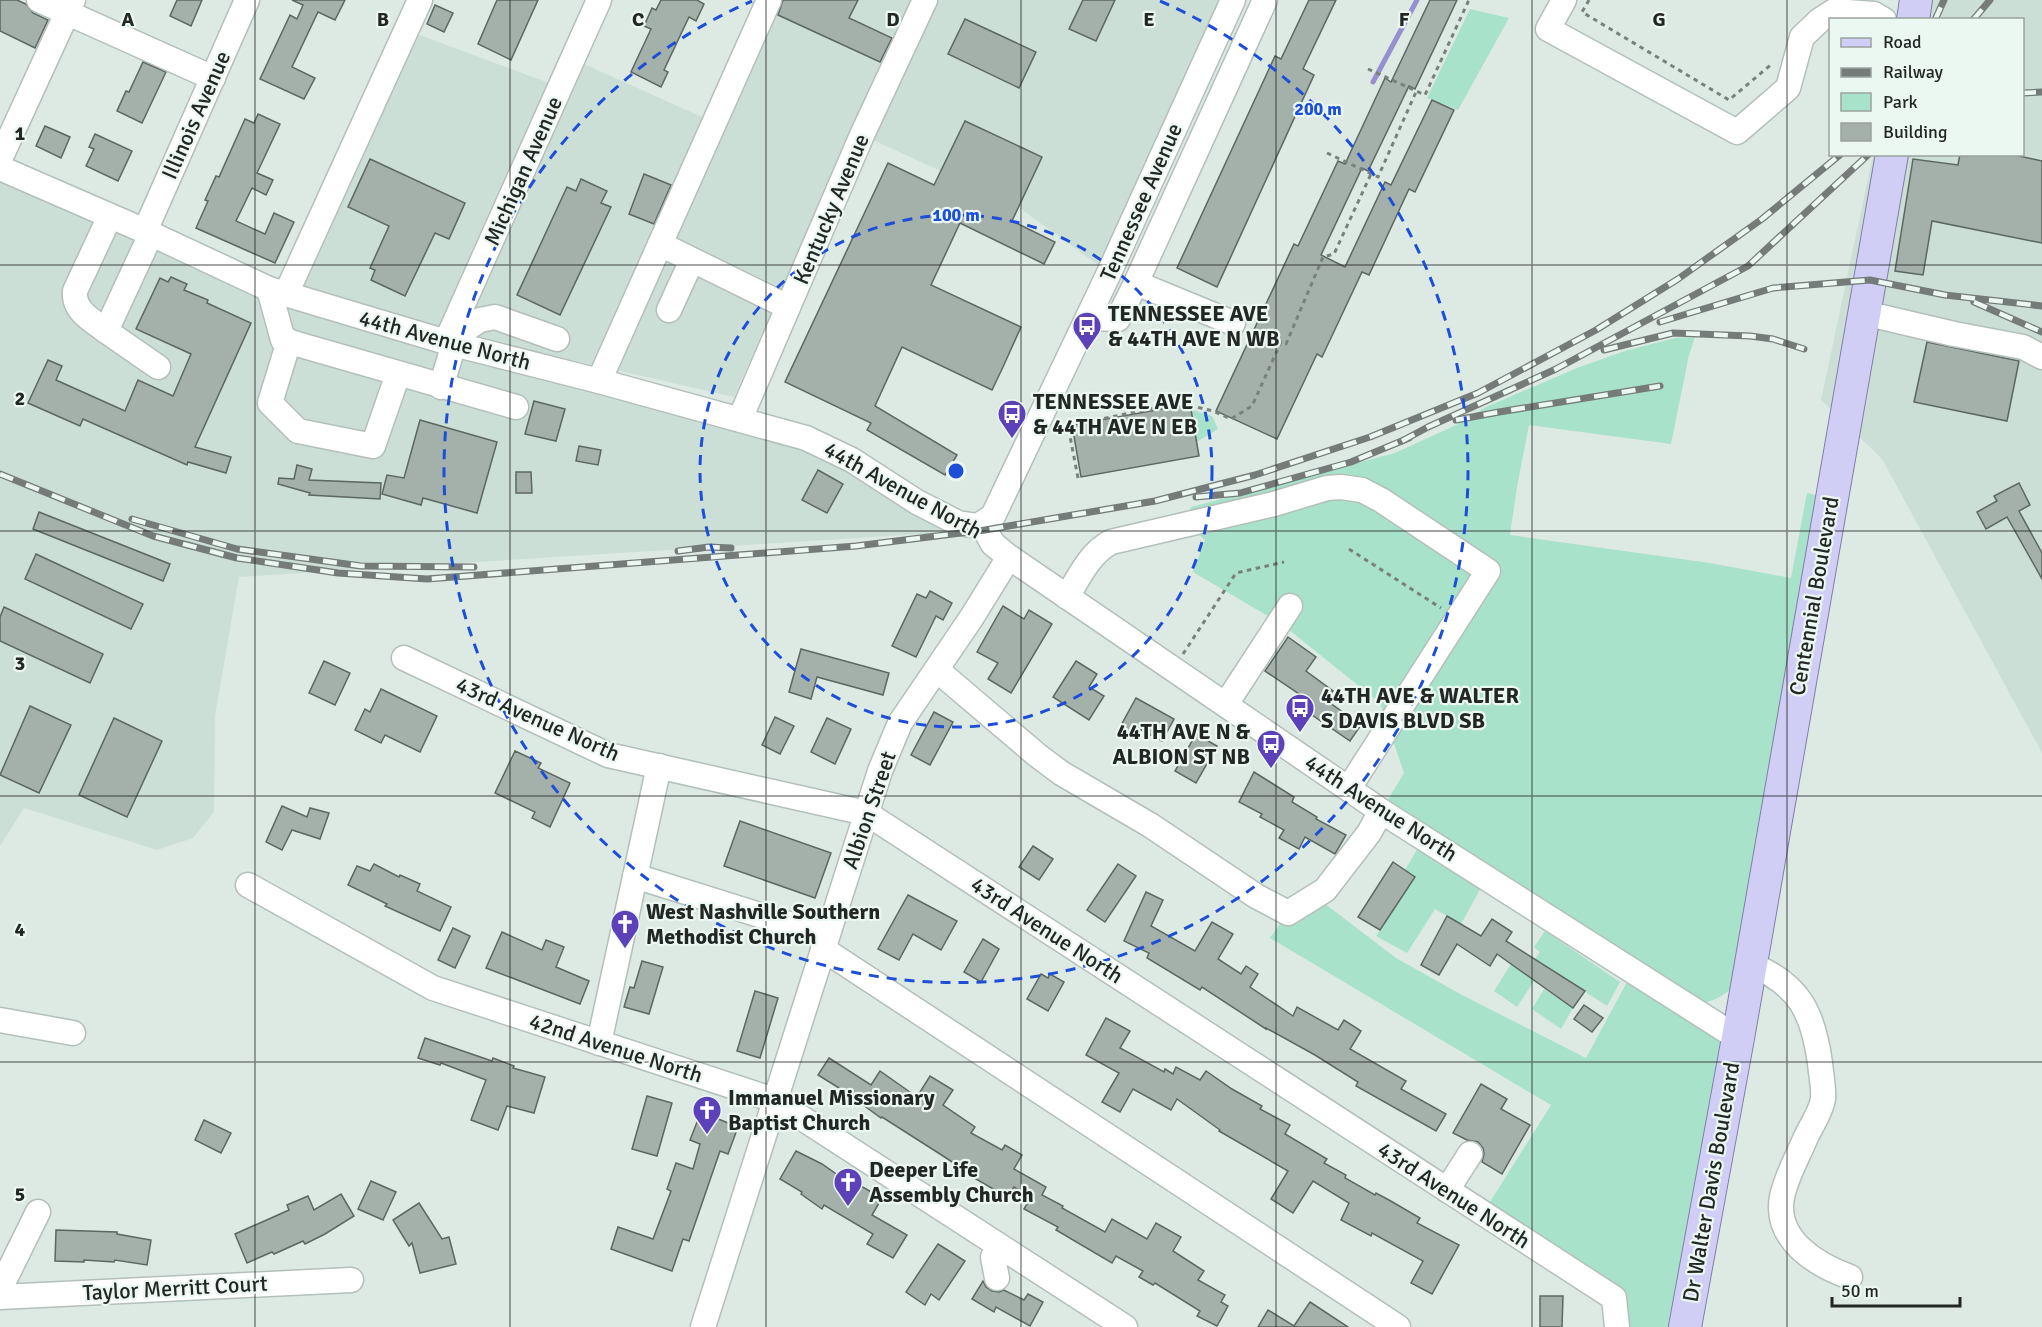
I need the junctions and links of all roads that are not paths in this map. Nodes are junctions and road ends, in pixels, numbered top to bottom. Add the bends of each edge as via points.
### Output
1 (39, 0) edge
2 (248, 0) edge
3 (420, 0) edge
4 (599, 0) edge
5 (769, 0) edge
6 (925, 0) edge
7 (1233, 0) edge
8 (1265, 0) edge
9 (1564, 0) edge
10 (1916, 0) edge
11 (70, 7) edge
12 (1881, 18) edge
13 (1913, 18) edge
14 (1825, 22) edge
15 (213, 78) junction
16 (1892, 156) edge
17 (0, 159) edge
18 (0, 168) edge
19 (111, 216) junction
20 (148, 232) junction
21 (660, 244) junction
22 (692, 260) junction
23 (1136, 283) junction
24 (277, 292) junction
25 (788, 307) junction
26 (669, 310) dead end
27 (1863, 313) junction
28 (1088, 318) junction
29 (1233, 322) dead end
30 (106, 332) junction
31 (557, 339) dead end
32 (289, 341) junction
33 (450, 343) junction
34 (2042, 357) edge
35 (158, 367) dead end
36 (398, 374) junction
37 (599, 381) junction
38 (441, 387) junction
39 (516, 407) dead end
40 (740, 419) junction
41 (978, 526) junction
42 (1009, 557) junction
43 (1067, 597) junction
44 (1290, 606) dead end
45 (404, 658) dead end
46 (937, 670) junction
47 (1226, 704) junction
48 (659, 766) junction
49 (1349, 788) junction
50 (1382, 810) junction
51 (866, 813) junction
52 (635, 876) junction
53 (248, 885) dead end
54 (825, 942) junction
55 (1750, 964) junction
56 (0, 1020) edge
57 (73, 1033) dead end
58 (1738, 1038) junction
59 (599, 1043) junction
60 (774, 1100) junction
61 (1470, 1154) dead end
62 (1447, 1190) junction
63 (38, 1212) dead end
64 (1000, 1247) junction
65 (1850, 1277) dead end
66 (997, 1278) dead end
67 (351, 1280) dead end
68 (0, 1289) edge
69 (0, 1297) edge
70 (703, 1327) edge
71 (1125, 1327) edge
72 (1398, 1327) edge
73 (1617, 1327) edge
74 (1685, 1327) edge

1 - 11 street
2 - 15 street, Illinois Avenue
3 - 24 street
4 - 33 street, Michigan Avenue
5 - 21 street
6 - 25 street, Kentucky Avenue
7 - 28 street, Tennessee Avenue
8 - 23 street
9 - 14 street via 1548,29 1737,132 1788,88 1802,37
10 - 13 main road
11 - 15 street
11 - 17 street
12 - 14 street via 1834,11
15 - 20 street, Illinois Avenue
16 - 27 main road, Centennial Boulevard
18 - 19 street, 44th Avenue North
19 - 20 street, 44th Avenue North
19 - 30 street via 74,300 80,311
20 - 24 street, 44th Avenue North
20 - 30 street, Illinois Avenue
21 - 22 street
21 - 37 street
22 - 25 street
22 - 26 street
23 - 28 street via 1118,319
23 - 29 street
24 - 32 street via 284,340
24 - 33 street, 44th Avenue North
25 - 40 street, Kentucky Avenue
27 - 34 street via 2023,347
27 - 55 main road, Centennial Boulevard
28 - 41 street, Tennessee Avenue via 993,516
30 - 35 street
31 - 33 street via 495,317 480,320
32 - 36 street
32 - 36 street via 270,403 298,431 373,446
33 - 37 street, 44th Avenue North
33 - 38 street, Michigan Avenue
36 - 38 street
37 - 40 street, 44th Avenue North
38 - 39 street
40 - 41 street, 44th Avenue North via 807,438 852,460 917,502 958,523
41 - 42 street, 44th Avenue North
42 - 43 street, 44th Avenue North
42 - 46 street, Albion Street
43 - 47 street, 44th Avenue North
43 - 49 street via 1094,555 1111,542 1341,487 1362,490 1381,500 1488,571
44 - 47 street
45 - 48 street, 43rd Avenue North via 608,755
46 - 50 street via 1061,772 1288,913 1325,890
46 - 51 street, Albion Street via 900,723
47 - 49 street, 44th Avenue North
48 - 51 street, 43rd Avenue North
48 - 52 street
49 - 50 street, 44th Avenue North
50 - 58 street, 44th Avenue North
51 - 54 street, Albion Street
51 - 62 street, 43rd Avenue North
52 - 54 street
52 - 59 street
53 - 59 street, 42nd Avenue North via 433,988
54 - 60 street, Albion Street
54 - 72 street
55 - 58 main road, Centennial Boulevard
55 - 65 street via 1788,985 1811,1019 1818,1049 1823,1100 1782,1197 1787,1232 1807,1256
56 - 57 street
58 - 74 main road, Dr Walter Davis Boulevard
59 - 60 street, 42nd Avenue North
60 - 64 street, 42nd Avenue North
60 - 70 street, Albion Street
61 - 62 street
62 - 73 street, 43rd Avenue North via 1614,1298
63 - 68 street
64 - 66 street via 993,1257
64 - 71 street, 42nd Avenue North
67 - 69 street, Taylor Merritt Court

